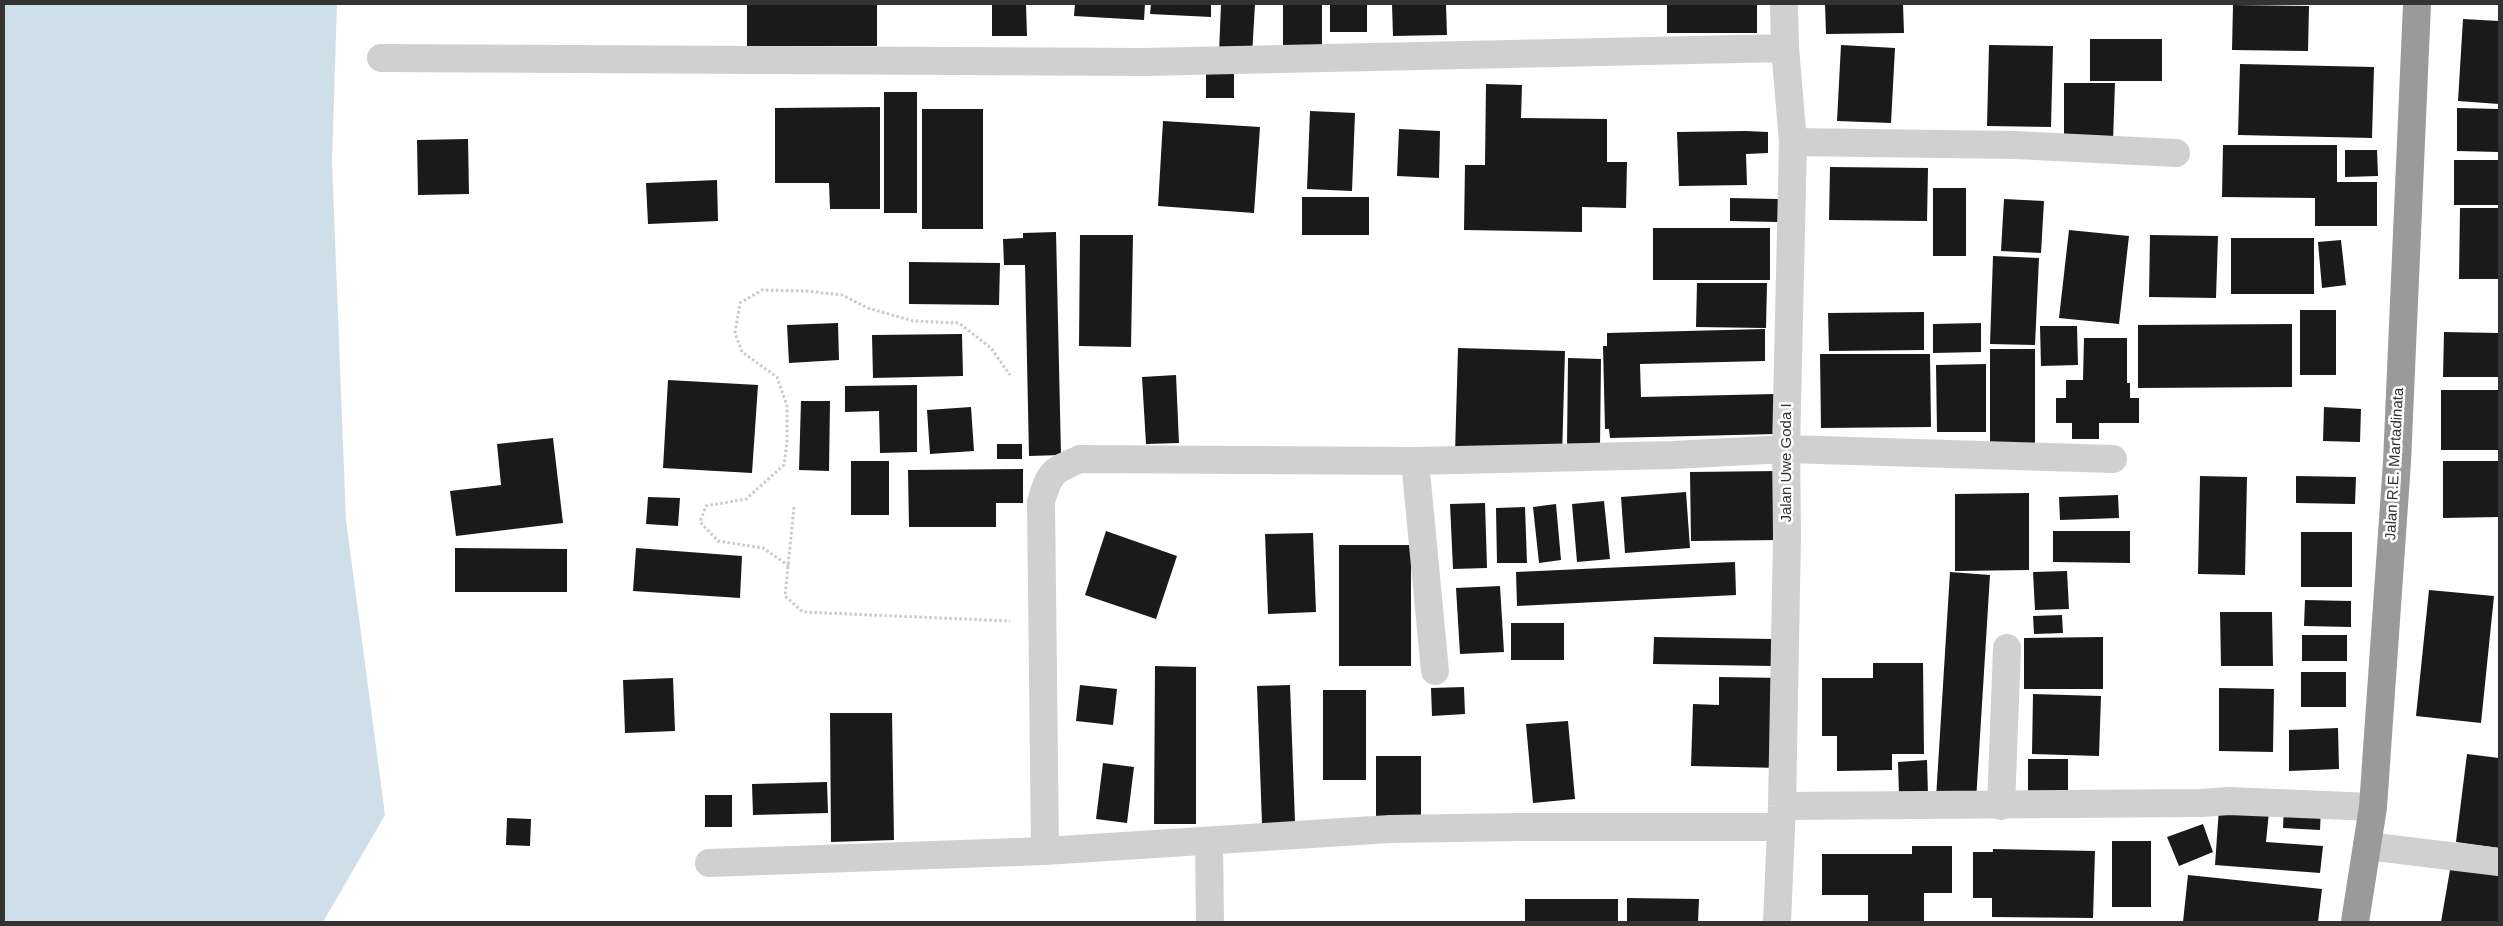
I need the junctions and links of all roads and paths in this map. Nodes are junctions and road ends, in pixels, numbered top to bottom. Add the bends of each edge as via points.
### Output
1 (1784, 4) edge
2 (2417, 4) edge
3 (1785, 48) junction
4 (381, 58) dead end
5 (1793, 142) junction
6 (2176, 153) dead end
7 (1010, 375) dead end
8 (1786, 449) junction
9 (2113, 459) dead end
10 (1415, 461) junction
11 (794, 507) dead end
12 (789, 566) junction
13 (1041, 622) junction
14 (2007, 648) dead end
15 (1435, 671) dead end
16 (2001, 806) junction
17 (2374, 807) junction
18 (1782, 816) junction
19 (1209, 842) junction
20 (2367, 846) junction
21 (1045, 851) junction
22 (2499, 862) edge
23 (709, 863) dead end
24 (1210, 922) edge
25 (1777, 922) edge
26 (2355, 922) edge

1 - 3 street, Jalan Uwe Goda I
2 - 17 highway, Jalan R.E. Martadinata via 2396,462
3 - 4 street via 1144,62
3 - 5 street, Jalan Uwe Goda I
5 - 6 street
5 - 8 street, Jalan Uwe Goda I
7 - 12 path via 991,348 958,322 913,321 868,308 842,295 806,291 762,290 740,303 735,333 742,352 777,377 787,406 784,465 746,499 706,506 700,522 718,540 763,548
8 - 9 street
8 - 10 street
8 - 18 street, Jalan Uwe Goda I
10 - 13 street via 1080,459 1073,462 1048,479 1041,502
10 - 15 street
11 - 12 path
12 - 13 path via 785,596 803,612
13 - 21 street
14 - 16 street
16 - 17 street via 2229,801
16 - 18 street
17 - 20 highway, Jalan R.E. Martadinata
18 - 19 street via 1390,829
18 - 25 street, Jalan Uwe Goda I
19 - 21 street
19 - 24 street
20 - 22 street
20 - 26 highway, Jalan R.E. Martadinata
21 - 23 street

